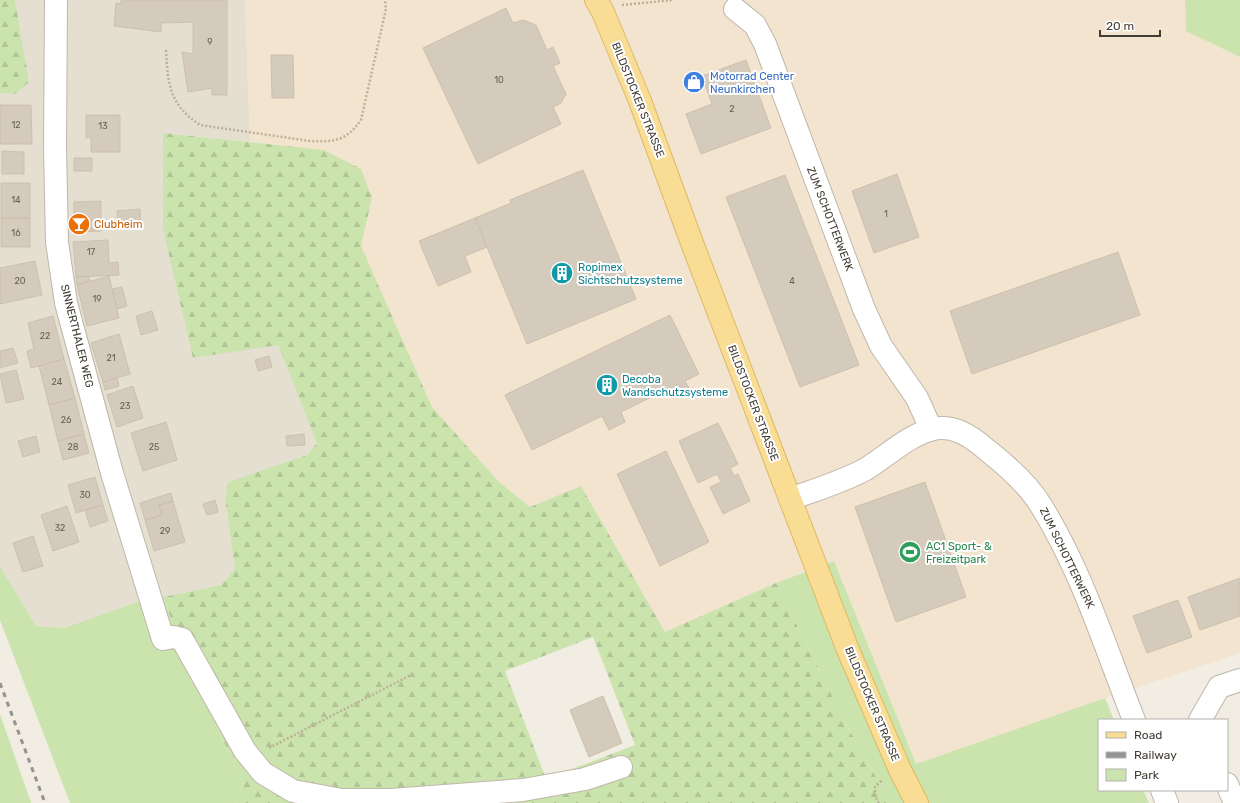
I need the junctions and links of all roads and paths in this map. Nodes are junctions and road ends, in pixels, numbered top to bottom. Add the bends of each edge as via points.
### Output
1 (56, 0) edge
2 (385, 0) edge
3 (673, 0) edge
4 (599, 6) edge
5 (734, 9) dead end
6 (166, 50) dead end
7 (931, 429) junction
8 (790, 499) junction
9 (412, 675) dead end
10 (1240, 680) edge
11 (1134, 719) edge
12 (1201, 719) edge
13 (245, 752) junction
14 (621, 767) dead end
15 (1228, 786) edge
16 (1162, 791) edge
17 (917, 803) edge
18 (1167, 803) edge
19 (1235, 803) edge

1 - 13 street, SINNERTHALER WEG via 57,242 66,303 112,472 163,639 173,636 182,639
2 - 6 path via 386,8 361,120 352,132 340,139 326,142 310,141 200,125 185,115 173,97 168,83
3 - 4 path
4 - 8 main road, BILDSTOCKER STRASSE via 640,101
5 - 7 street, ZUM SCHOTTERWERK via 755,25 765,44 864,309 881,346 916,398
7 - 8 street, ZUM SCHOTTERWERK via 904,442 866,468 840,481
7 - 11 street, ZUM SCHOTTERWERK via 953,428 976,440 1008,467 1040,502 1092,610
8 - 17 main road, BILDSTOCKER STRASSE via 848,650
9 - 13 path via 281,743
10 - 12 street via 1219,687
13 - 14 street via 263,773 293,791 342,800 391,800 523,790 585,779
15 - 19 street
16 - 18 street

